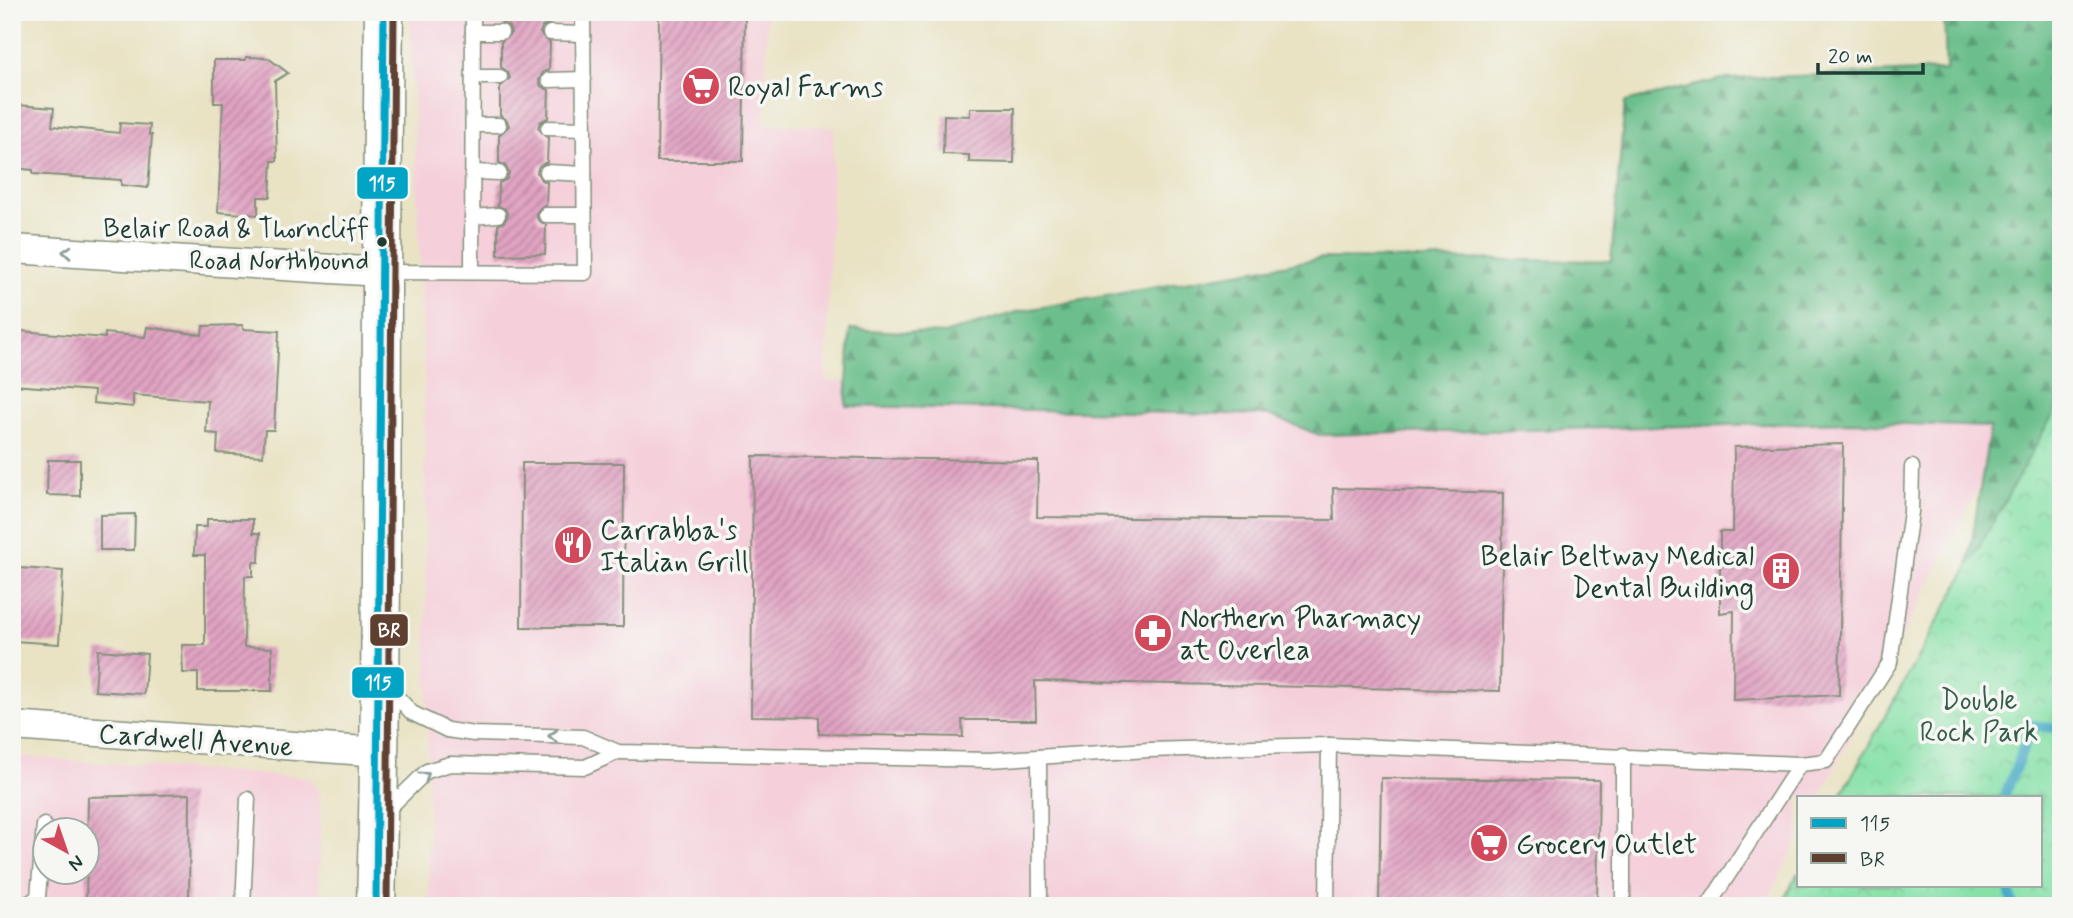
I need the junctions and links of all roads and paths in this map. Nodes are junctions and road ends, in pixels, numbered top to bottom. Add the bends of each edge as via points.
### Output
1 (384, 12) edge
2 (473, 12) edge
3 (583, 12) edge
4 (473, 32) junction
5 (501, 32) dead end
6 (550, 33) dead end
7 (583, 34) junction
8 (472, 77) junction
9 (500, 77) dead end
10 (584, 79) junction
11 (549, 80) dead end
12 (472, 125) junction
13 (499, 125) dead end
14 (548, 128) dead end
15 (584, 129) junction
16 (547, 172) dead end
17 (473, 173) junction
18 (499, 173) dead end
19 (584, 174) junction
20 (498, 215) dead end
21 (546, 215) dead end
22 (584, 215) junction
23 (472, 217) junction
24 (12, 249) edge
25 (472, 270) junction
26 (380, 272) junction
27 (1912, 467) dead end
28 (380, 679) junction
29 (12, 726) edge
30 (1329, 745) junction
31 (380, 752) junction
32 (618, 752) junction
33 (1623, 755) junction
34 (1039, 757) junction
35 (1800, 764) junction
36 (248, 799) dead end
37 (378, 818) junction
38 (38, 886) edge
39 (372, 900) edge
40 (25, 906) edge
41 (243, 906) edge
42 (1040, 906) edge
43 (1327, 906) edge
44 (1623, 906) edge
45 (1708, 906) edge

1 - 26 main road
2 - 4 lane
3 - 7 lane
4 - 5 lane
4 - 8 lane
6 - 7 lane
7 - 10 lane
8 - 9 lane
8 - 12 lane
10 - 11 lane
10 - 15 lane
12 - 13 lane
12 - 17 lane
14 - 15 lane
15 - 19 lane
16 - 19 lane
17 - 18 lane
17 - 23 lane
19 - 22 lane
20 - 23 lane
21 - 22 lane
22 - 25 lane via 585,273
23 - 25 lane
26 -> 24 street
25 - 26 lane
26 - 28 main road
27 - 35 lane via 1911,512 1890,662 1826,761
28 - 31 main road
32 -> 28 lane via 583,737 447,730 412,713
29 - 31 street, Cardwell Avenue
30 - 33 lane
30 - 34 lane
30 - 43 lane
31 - 37 main road
32 - 34 lane via 989,760
37 -> 32 lane via 428,771 450,764 584,767
33 - 35 lane
33 - 44 lane
34 - 42 lane
35 - 45 lane
36 - 41 lane
37 - 39 main road
38 - 40 lane via 37,897

